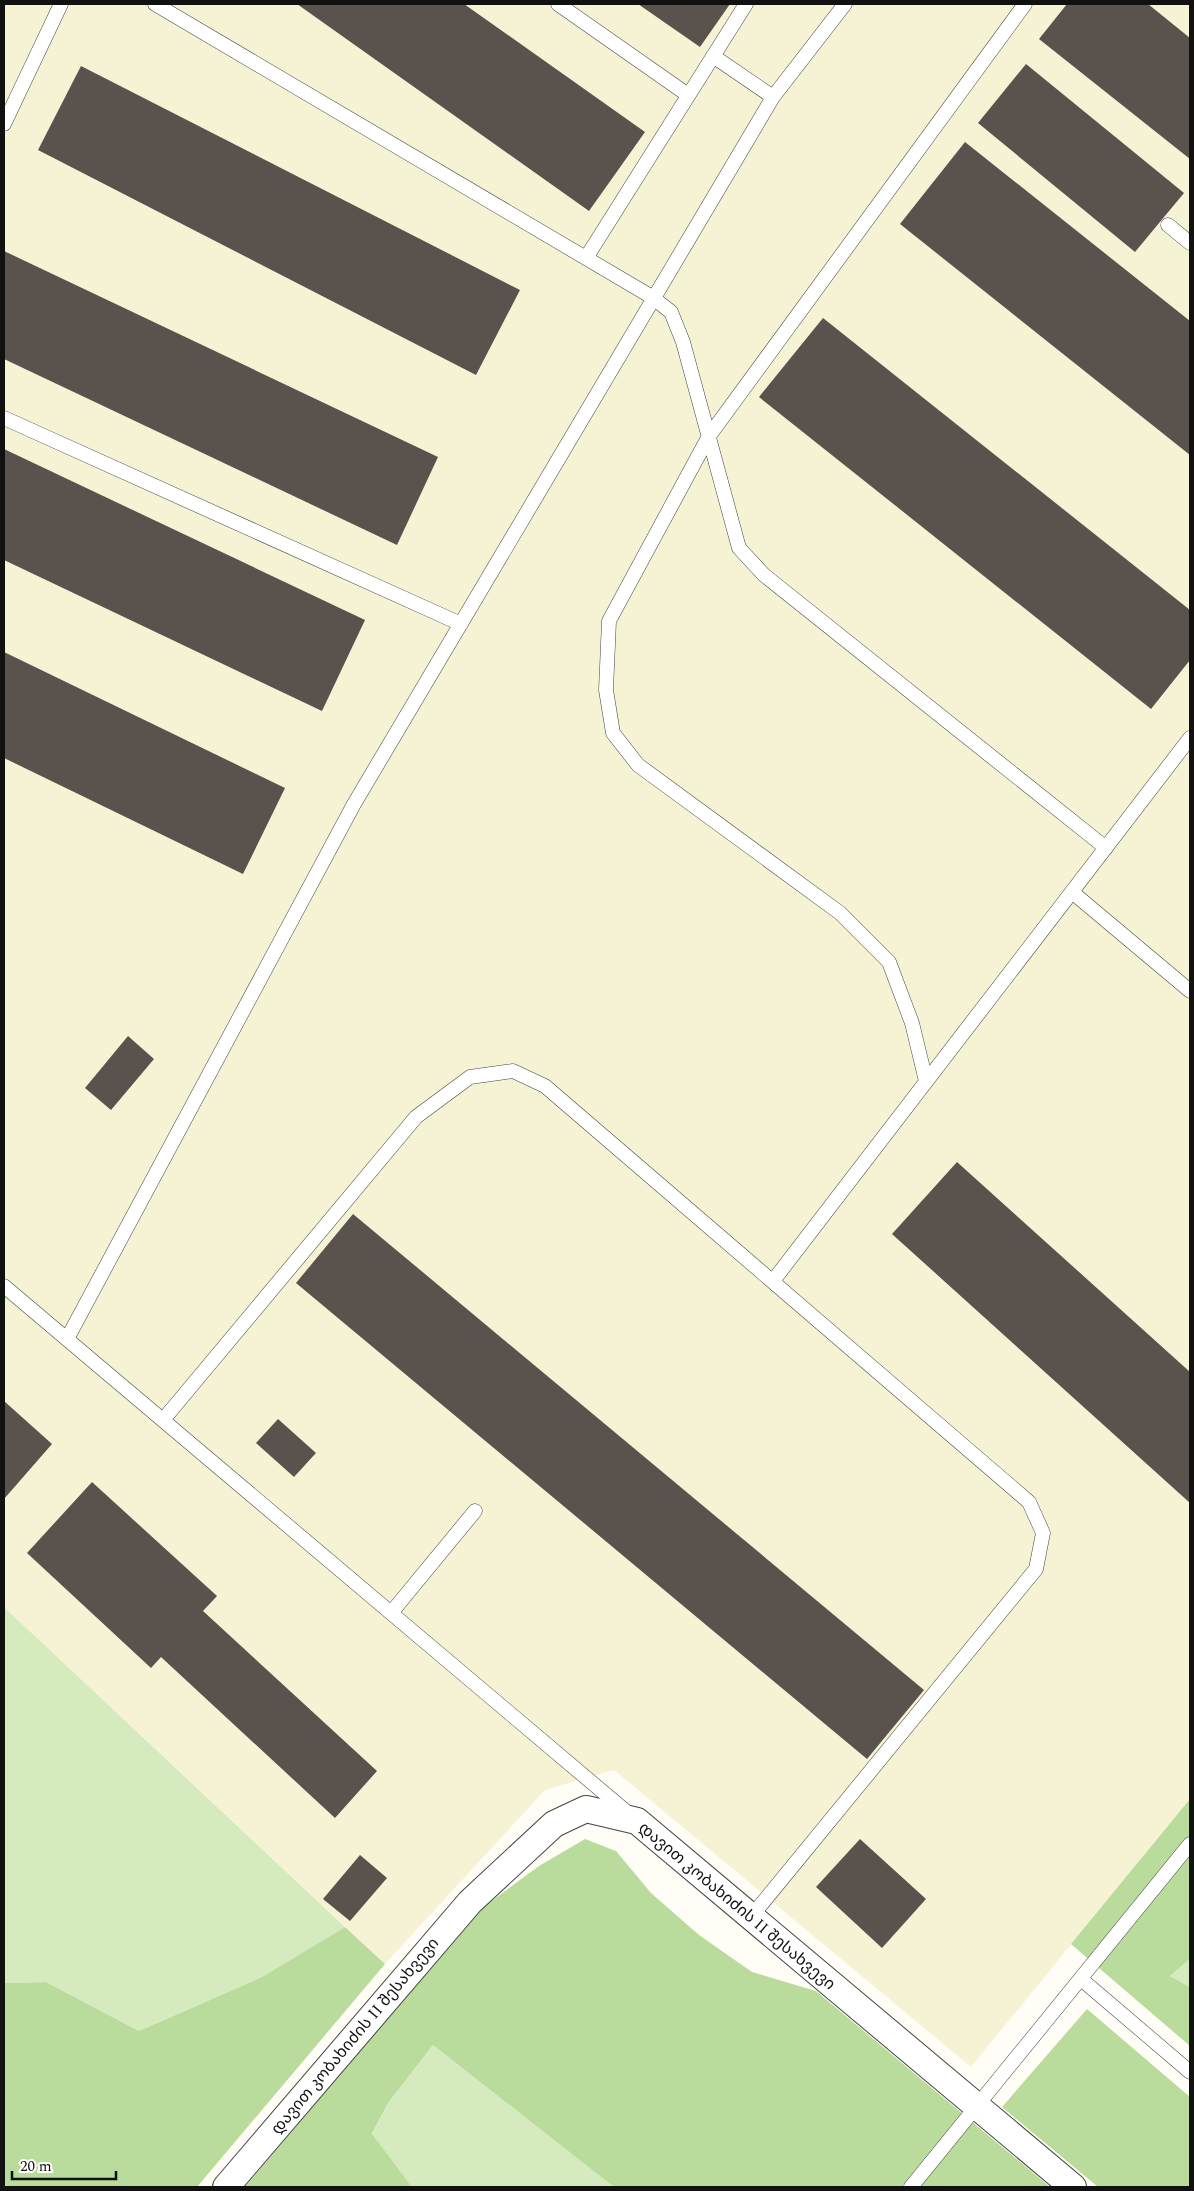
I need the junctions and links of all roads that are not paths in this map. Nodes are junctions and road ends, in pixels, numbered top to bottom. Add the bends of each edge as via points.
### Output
1 (60, 4) edge
2 (155, 4) edge
3 (558, 4) edge
4 (746, 4) edge
5 (845, 4) edge
6 (1025, 4) edge
7 (713, 56) junction
8 (688, 95) junction
9 (772, 97) junction
10 (4, 124) edge
11 (1168, 225) dead end
12 (1190, 244) edge
13 (586, 258) junction
14 (652, 297) junction
15 (4, 418) edge
16 (709, 436) junction
17 (461, 624) junction
18 (1190, 738) edge
19 (1106, 848) junction
20 (1072, 892) junction
21 (1190, 991) edge
22 (926, 1081) junction
23 (773, 1281) junction
24 (4, 1286) edge
25 (67, 1339) junction
26 (163, 1420) junction
27 (475, 1511) dead end
28 (392, 1613) junction
29 (637, 1821) junction
30 (1190, 1844) edge
31 (751, 1917) junction
32 (1081, 1979) junction
33 (1190, 2072) edge
34 (977, 2107) junction
35 (226, 2187) edge
36 (911, 2187) edge
37 (1073, 2187) edge

1 - 10 lane
2 - 13 lane
3 - 8 lane
4 - 7 lane
5 - 9 lane
6 - 16 lane
7 - 8 lane
7 - 9 lane
8 - 13 lane
9 - 14 lane
11 - 12 lane
13 - 14 lane
14 - 16 lane via 671,312 684,342
14 - 17 lane
15 - 17 lane
16 - 19 lane via 739,548 764,576
16 - 22 lane via 609,621 606,690 613,733 638,765 840,913 889,962 912,1023
17 - 25 lane via 354,804
18 - 19 lane
19 - 20 lane
20 - 21 lane
20 - 22 lane
22 - 23 lane
23 - 26 lane via 545,1086 513,1071 470,1078 416,1117
23 - 31 lane via 1029,1502 1043,1534 1036,1569
24 - 25 lane
25 - 26 lane
26 - 28 lane
27 - 28 lane
28 - 29 lane
29 - 31 street, დავით კობახიძის II შესახვევი
29 - 35 street, დავით კობახიძის II შესახვევი via 586,1809 554,1824 470,1902
30 - 32 lane
31 - 34 street, დავით კობახიძის II შესახვევი
32 - 33 lane
32 - 34 lane
34 - 36 lane
34 - 37 street, დავით კობახიძის II შესახვევი

